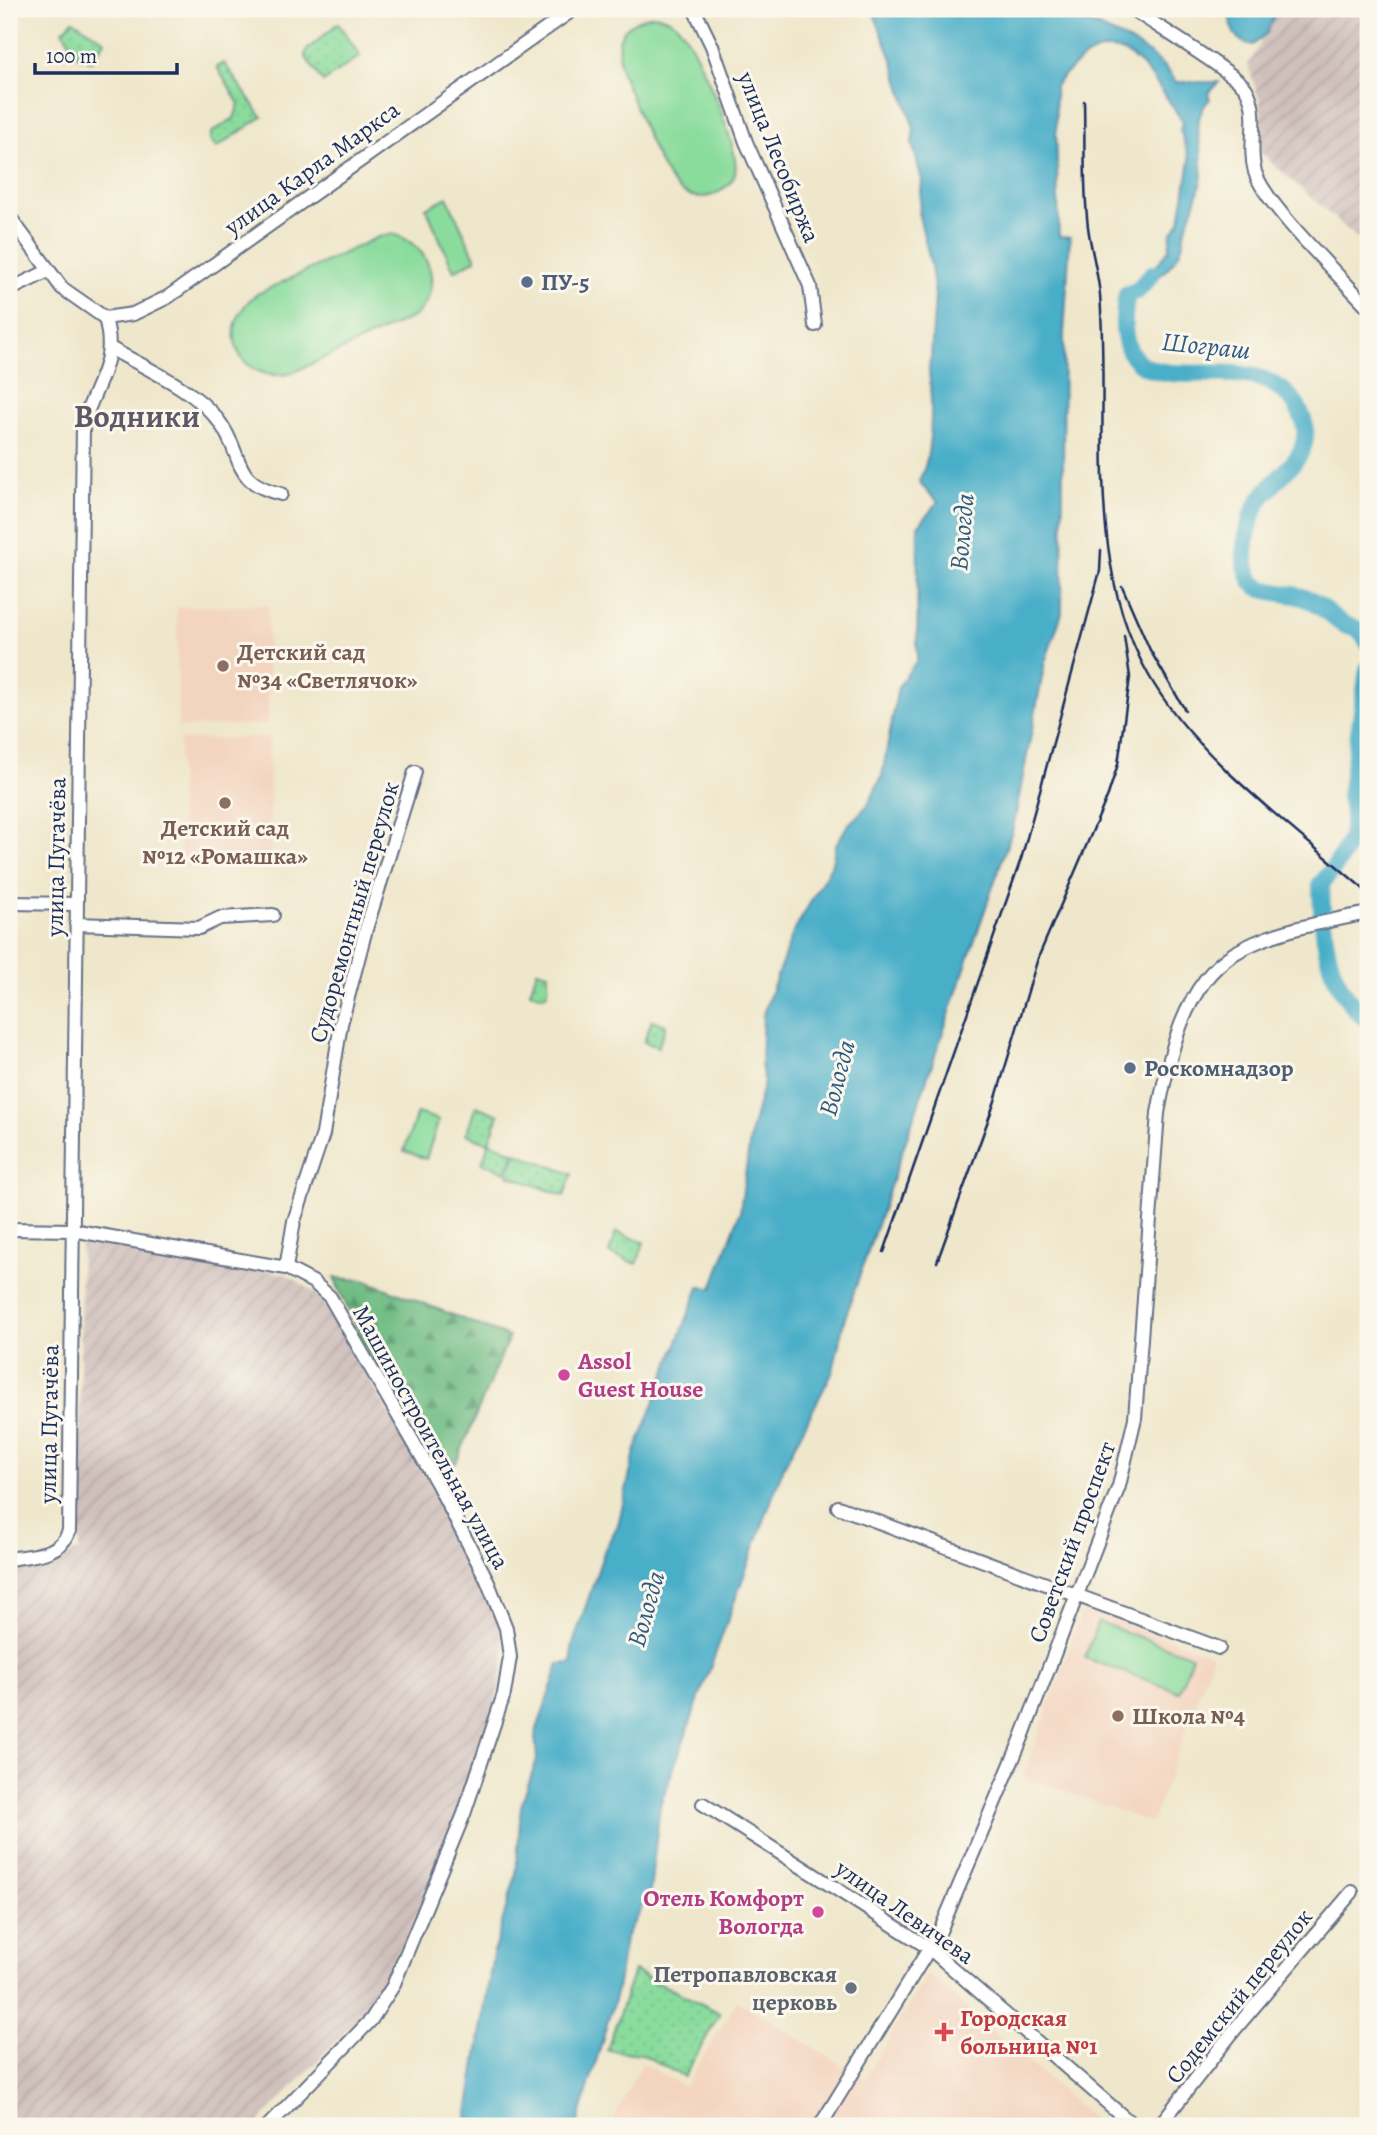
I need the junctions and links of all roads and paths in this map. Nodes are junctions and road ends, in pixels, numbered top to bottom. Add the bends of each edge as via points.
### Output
1 (574, 9) edge
2 (694, 9) edge
3 (1132, 9) edge
4 (9, 216) edge
5 (48, 271) junction
6 (9, 290) edge
7 (1368, 307) edge
8 (105, 318) junction
9 (815, 325) dead end
10 (110, 348) junction
11 (281, 494) dead end
12 (415, 772) dead end
13 (9, 903) edge
14 (76, 904) junction
15 (1368, 913) edge
16 (273, 915) dead end
17 (76, 924) junction
18 (9, 1229) edge
19 (72, 1230) junction
20 (286, 1268) junction
21 (838, 1507) dead end
22 (9, 1559) edge
23 (1076, 1596) junction
24 (1219, 1648) dead end
25 (703, 1804) dead end
26 (1352, 1892) dead end
27 (929, 1948) junction
28 (268, 2126) edge
29 (820, 2126) edge
30 (1134, 2126) edge
31 (1159, 2126) edge

1 - 8 street, улица Карла Маркса via 168,297 133,314
2 - 9 street, улица Лесобиржа via 746,142 810,285
3 - 7 street via 1245,86 1254,108 1250,151 1256,175 1269,198
4 - 5 street
5 - 6 street
5 - 8 street via 79,302
8 - 10 street, улица Пугачёва
10 - 11 street via 189,395 217,419 248,481
10 - 14 street, улица Пугачёва via 83,425
12 - 20 street, Судоремонтный переулок via 344,1011 323,1134 294,1221
13 - 14 street
14 - 17 street, улица Пугачёва
15 - 23 street, Советский проспект via 1250,945 1221,963 1194,1000 1166,1070 1157,1120 1135,1418 1119,1486
16 - 17 street via 220,918 199,928
17 - 19 street, улица Пугачёва
18 - 19 street, Машиностроительная улица
19 - 20 street, Машиностроительная улица
19 - 22 street, улица Пугачёва via 69,1531 64,1544 53,1551
20 - 28 street, Машиностроительная улица via 330,1297 432,1473 487,1580 506,1628 510,1657 504,1694 464,1814 393,1986 371,2020
21 - 23 street
23 - 24 street
23 - 27 street, Советский проспект via 1006,1776
25 - 27 street, улица Левичева
26 - 31 street, Содемский переулок
27 - 29 street, Советский проспект
27 - 30 street, улица Левичева

